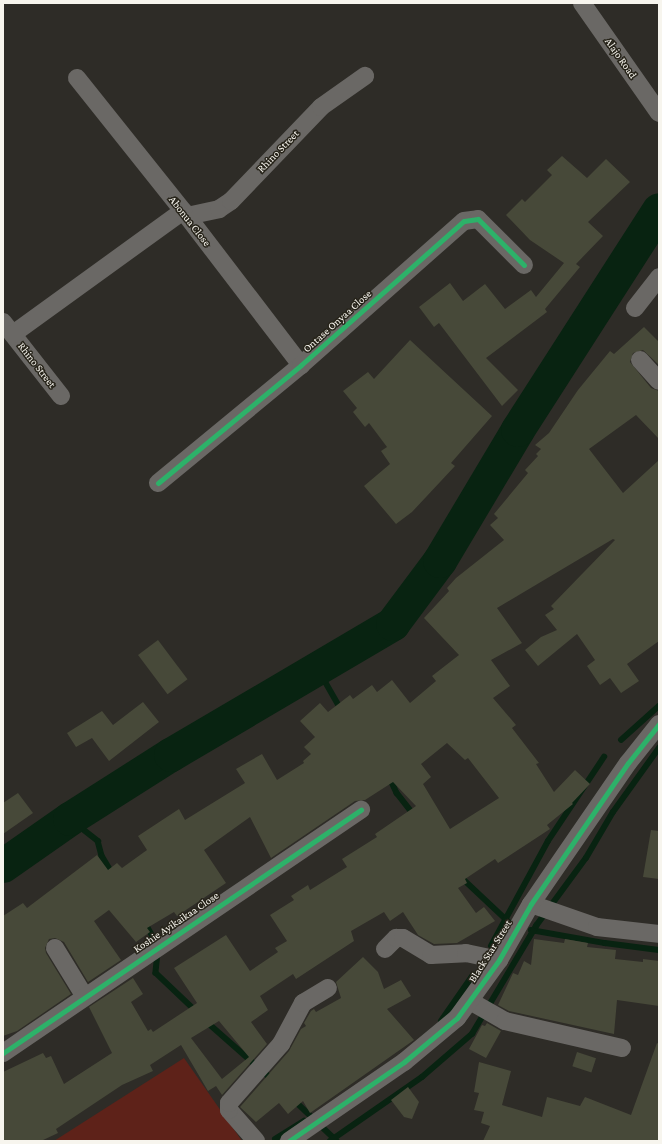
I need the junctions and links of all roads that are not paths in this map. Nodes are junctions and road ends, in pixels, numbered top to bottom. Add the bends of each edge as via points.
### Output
1 (582, 3) edge
2 (365, 76) dead end
3 (77, 78) dead end
4 (659, 113) edge
5 (185, 214) junction
6 (524, 265) dead end
7 (659, 277) edge
8 (635, 308) dead end
9 (8, 328) edge
10 (640, 360) dead end
11 (301, 366) junction
12 (659, 381) edge
13 (61, 396) dead end
14 (158, 483) dead end
15 (659, 724) edge
16 (361, 810) dead end
17 (531, 904) junction
18 (659, 934) edge
19 (55, 948) dead end
20 (385, 949) dead end
21 (499, 960) junction
22 (328, 988) dead end
23 (85, 997) junction
24 (470, 1000) junction
25 (622, 1048) dead end
26 (3, 1053) edge
27 (256, 1141) edge
28 (289, 1141) edge

1 - 4 street, Alajo Road
2 - 5 street, Rhino Street via 321,107 231,201 219,209
3 - 5 street, Abonua Close
5 - 9 street, Rhino Street
5 - 11 street, Abonua Close
6 - 11 street, Ontase Onyaa Close via 478,219 464,221
7 - 8 street
9 - 13 street, Rhino Street
10 - 12 street
11 - 14 street, Ontase Onyaa Close
15 - 17 street, Black Star Street via 628,763
16 - 23 street, Koshie Ayikaikaa Close
17 - 18 street via 597,927
17 - 21 street, Black Star Street
19 - 23 street
20 - 21 street via 396,938 403,938 431,955 466,953
21 - 24 street, Black Star Street
22 - 27 street via 303,1003 281,1044 229,1103 229,1110
23 - 26 street, Koshie Ayikaikaa Close
24 - 25 street via 505,1021
24 - 28 street, Black Star Street via 456,1018 404,1062

